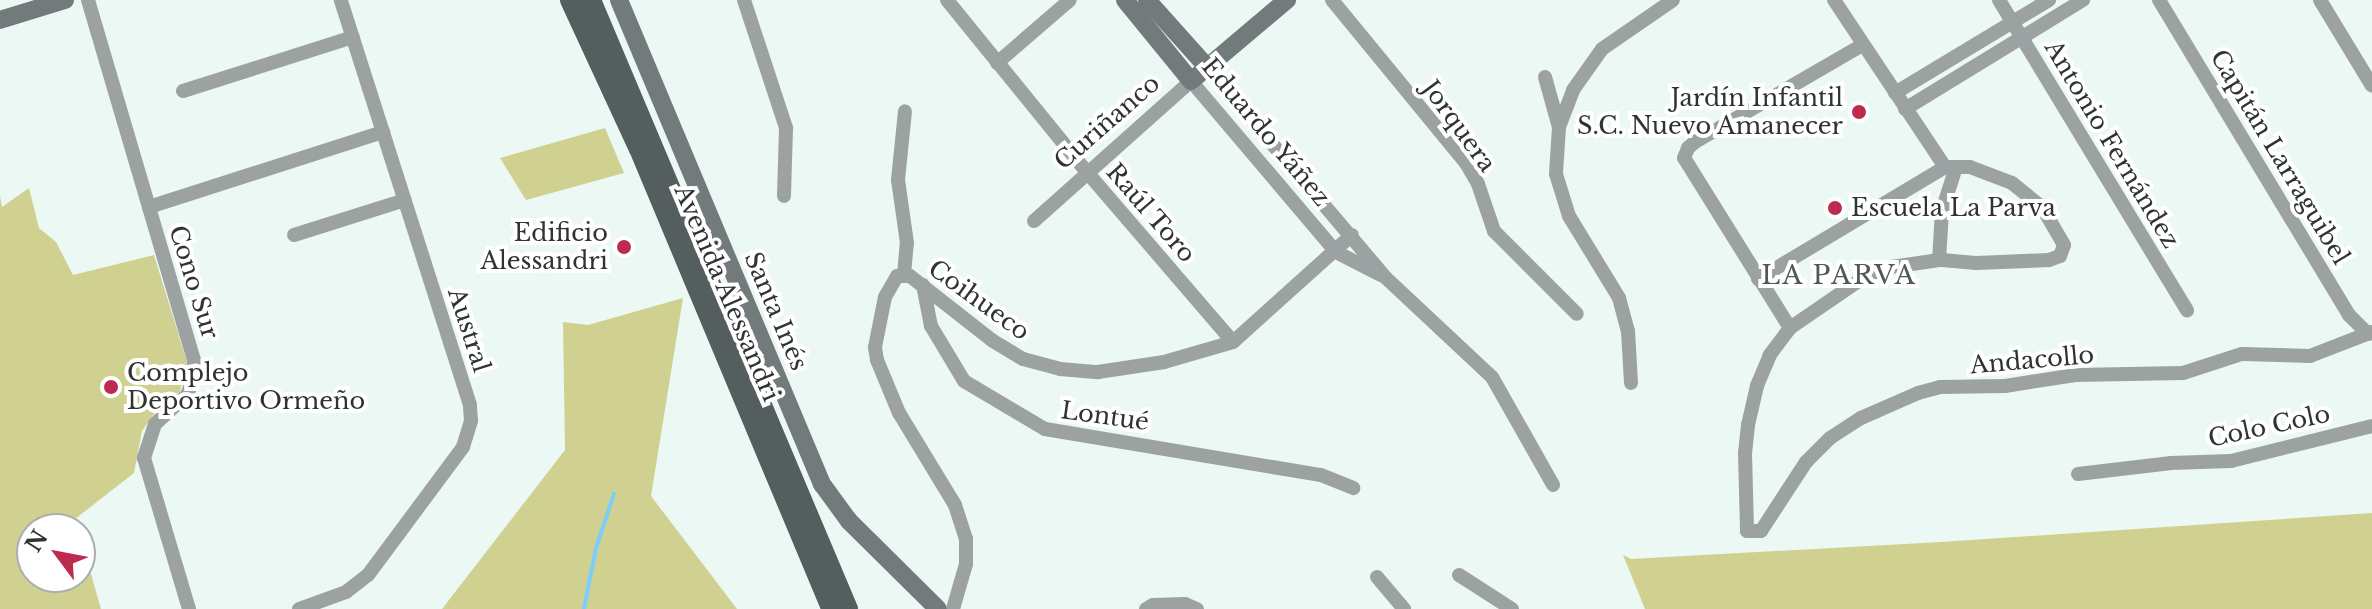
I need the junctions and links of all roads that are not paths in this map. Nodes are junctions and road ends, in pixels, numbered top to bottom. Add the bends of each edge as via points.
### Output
1 (65, 0) edge
2 (88, 0) edge
3 (341, 0) edge
4 (570, 0) edge
5 (591, 0) edge
6 (619, 0) edge
7 (744, 0) edge
8 (947, 0) edge
9 (1070, 0) edge
10 (1125, 0) edge
11 (1147, 0) edge
12 (1287, 0) edge
13 (1332, 0) edge
14 (1673, 0) edge
15 (1834, 0) edge
16 (1999, 0) edge
17 (2049, 0) edge
18 (2083, 0) edge
19 (2159, 0) edge
20 (2320, 0) edge
21 (0, 20) edge
22 (2013, 22) junction
23 (353, 37) junction
24 (2022, 37) junction
25 (1862, 45) junction
26 (997, 63) junction
27 (1207, 67) junction
28 (1545, 77) dead end
29 (1191, 81) junction
30 (2372, 86) edge
31 (183, 91) dead end
32 (1895, 93) junction
33 (1905, 109) junction
34 (905, 111) dead end
35 (1559, 127) junction
36 (383, 132) junction
37 (1950, 167) junction
38 (1086, 171) junction
39 (784, 196) dead end
40 (405, 200) junction
41 (149, 207) junction
42 (1034, 221) dead end
43 (294, 235) dead end
44 (1352, 235) junction
45 (1336, 252) junction
46 (1939, 260) junction
47 (904, 275) junction
48 (1385, 277) junction
49 (1758, 279) junction
50 (923, 285) junction
51 (2187, 311) dead end
52 (1577, 314) dead end
53 (1790, 328) junction
54 (2370, 333) edge
55 (1233, 342) junction
56 (1631, 383) dead end
57 (2372, 426) edge
58 (2078, 474) dead end
59 (1553, 485) dead end
60 (1353, 488) dead end
61 (1459, 575) dead end
62 (1377, 577) dead end
63 (1152, 608) edge
64 (189, 609) edge
65 (299, 609) edge
66 (831, 609) edge
67 (848, 609) edge
68 (938, 609) edge
69 (953, 609) edge
70 (1197, 609) edge
71 (1404, 609) edge
72 (1512, 609) edge

1 - 21 main road
2 - 41 street, Cono Sur
3 - 23 street, Austral
4 - 66 main road, Avenida Alessandri via 634,138
5 - 67 main road, Avenida Alessandri
6 - 68 main road, Santa Inés via 822,484 849,521
7 - 39 street via 786,128
8 - 26 street, Raúl Toro
9 - 26 street
10 - 29 main road, Eduardo Yáñez
11 - 27 main road, Eduardo Yáñez
12 - 27 main road, Curiñanco
13 - 52 street, Jorquera via 1466,163 1494,231
14 - 35 street via 1602,49 1573,90
15 - 25 street
16 - 22 street, Antonio Fernández
17 - 22 street
18 - 24 street
19 - 54 street, Capitán Larraguibel via 2349,315
20 - 30 street
22 - 24 street, Antonio Fernández
22 - 32 street
23 - 31 street
23 - 36 street, Austral
24 - 33 street
24 - 51 street, Antonio Fernández
25 - 32 street
25 - 49 street via 1688,148 1684,158
26 - 38 street, Raúl Toro
27 - 29 main road, Curiñanco
27 - 44 street, Eduardo Yáñez
28 - 35 street
29 - 38 street, Curiñanco
29 - 45 street, Eduardo Yáñez
32 - 33 street
33 - 37 street
34 - 47 street via 898,180 907,243
35 - 56 street via 1559,185 1579,234 1619,298 1628,331
36 - 40 street, Austral
36 - 41 street
37 - 46 street
37 - 46 street via 1987,173 2028,194 2064,245 2060,256 2049,260
37 - 49 street
38 - 42 street, Curiñanco
38 - 55 street, Raúl Toro
40 - 43 street
40 - 65 street, Austral via 470,405 470,429 463,447 368,575 346,592
41 - 64 street, Cono Sur via 195,367 188,394 150,432 145,467
44 - 45 street, Coihueco
44 - 48 street, Eduardo Yáñez
45 - 48 street, Eduardo Yáñez
45 - 55 street, Coihueco
46 - 53 street via 1899,265 1860,280
47 - 50 street, Coihueco
47 - 69 street, Coihueco via 889,288 875,347 899,413 955,505 966,539 966,564
48 - 59 street, Eduardo Yáñez via 1492,377
49 - 53 street
50 - 55 street, Coihueco via 1003,347 1060,369 1098,372 1151,364
50 - 60 street, Lontué via 931,326 964,381 1045,429 1321,475
53 - 54 street, Andacollo via 1770,355 1748,425 1747,531 1761,531 1806,462 1830,438 1918,393 2075,375 2183,373 2242,354 2310,356
57 - 58 street, Colo Colo via 2231,461
61 - 72 street
62 - 71 street
63 - 70 street via 1185,604

